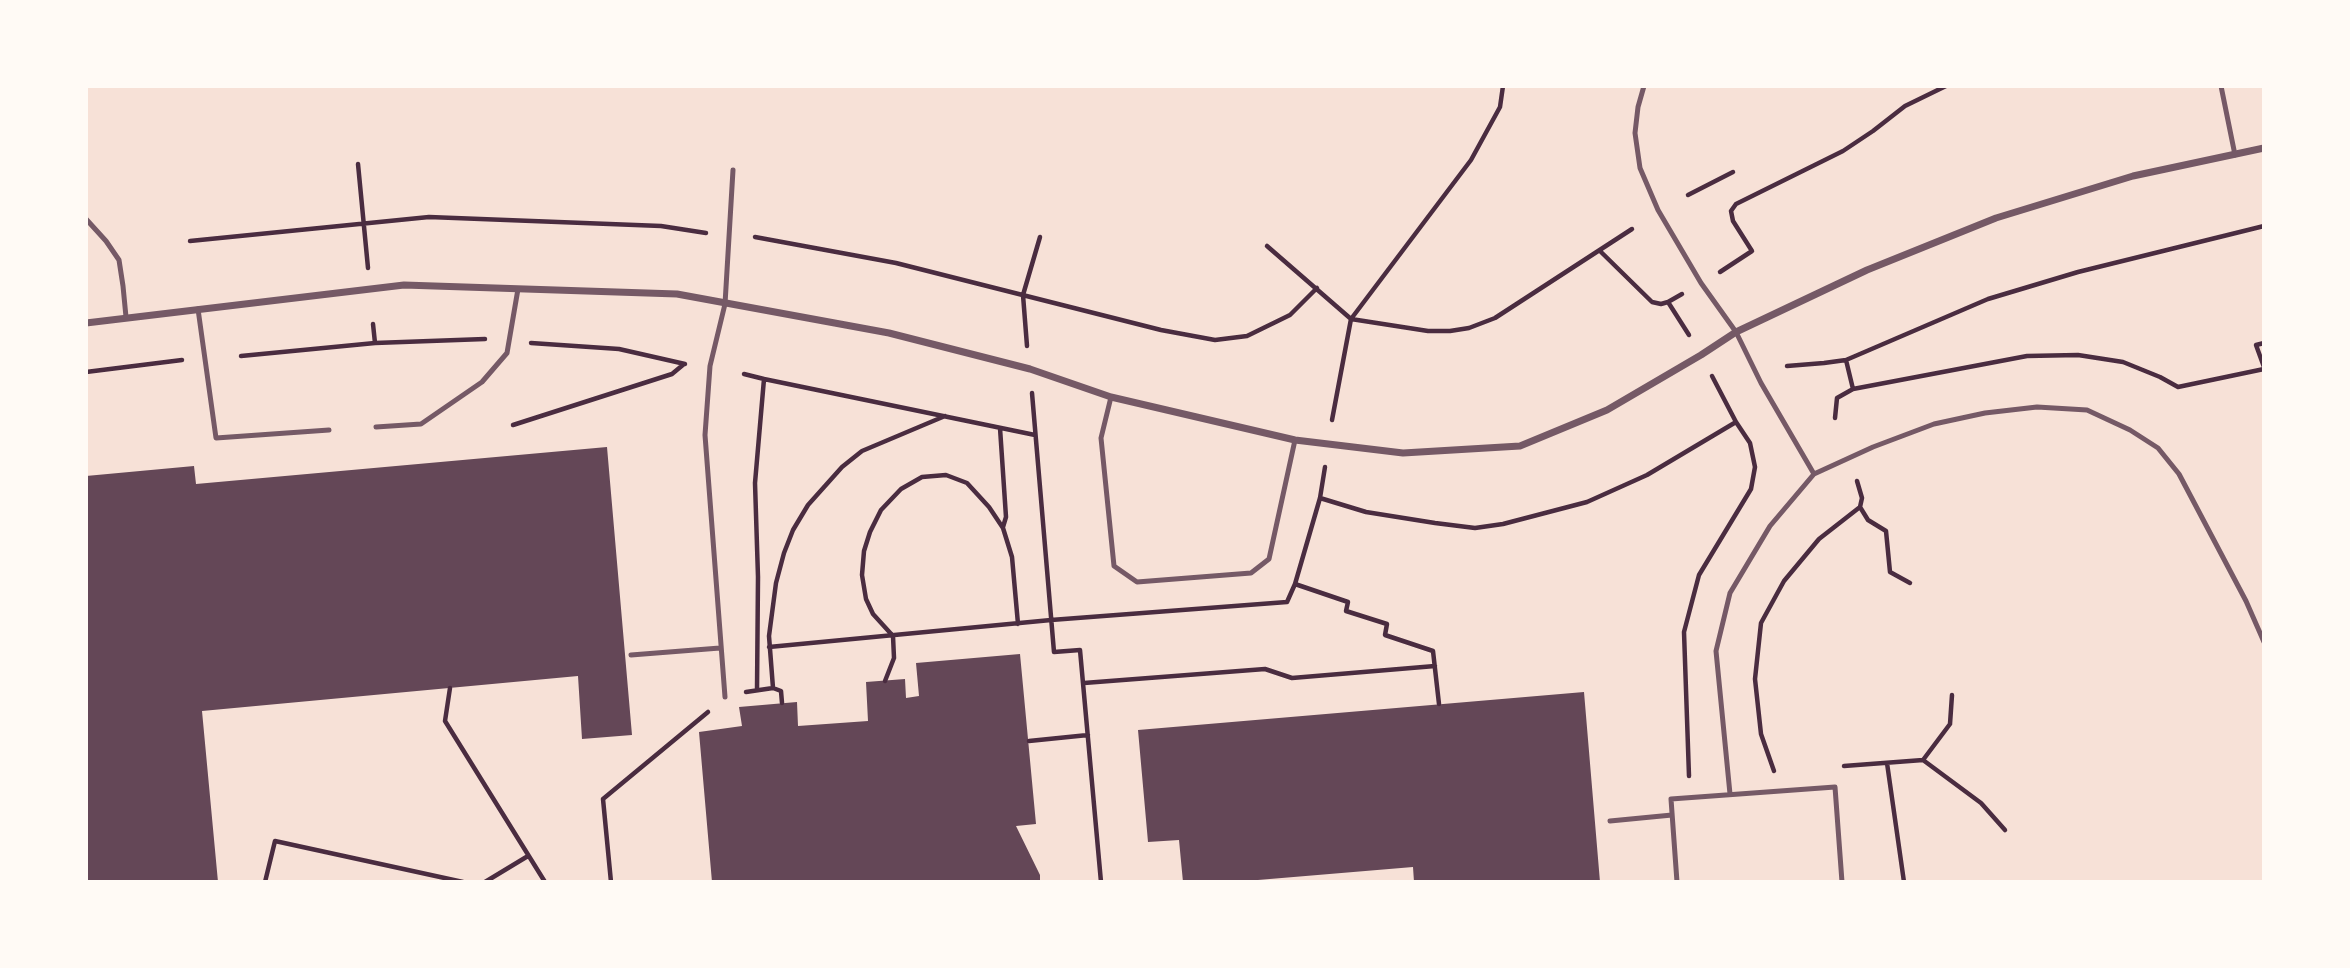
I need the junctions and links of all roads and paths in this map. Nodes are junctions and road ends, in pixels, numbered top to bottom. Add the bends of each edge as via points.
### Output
1 (1503, 86) edge
2 (1644, 86) edge
3 (1946, 86) edge
4 (2221, 86) edge
5 (2264, 148) edge
6 (2235, 155) junction
7 (359, 164) dead end
8 (733, 170) dead end
9 (1733, 172) dead end
10 (1688, 195) dead end
11 (86, 219) edge
12 (364, 222) junction
13 (2264, 226) edge
14 (1632, 229) dead end
15 (706, 233) dead end
16 (755, 237) dead end
17 (1040, 237) dead end
18 (190, 241) dead end
19 (1267, 246) dead end
20 (1600, 251) junction
21 (1752, 251) dead end
22 (368, 271) dead end
23 (1317, 288) junction
24 (518, 289) junction
25 (1023, 295) junction
26 (1668, 302) dead end
27 (725, 304) junction
28 (198, 309) junction
29 (125, 317) junction
30 (1351, 319) junction
31 (86, 323) edge
32 (373, 324) dead end
33 (1736, 332) junction
34 (485, 339) dead end
35 (375, 343) junction
36 (530, 343) dead end
37 (2264, 343) edge
38 (241, 356) dead end
39 (1846, 359) junction
40 (186, 360) dead end
41 (694, 363) dead end
42 (684, 364) junction
43 (1787, 366) dead end
44 (2264, 368) edge
45 (1030, 369) junction
46 (86, 372) edge
47 (744, 374) dead end
48 (764, 379) junction
49 (1853, 390) junction
50 (1721, 392) dead end
51 (1111, 397) junction
52 (944, 416) junction
53 (1835, 418) dead end
54 (1736, 422) junction
55 (513, 425) dead end
56 (376, 427) dead end
57 (1000, 427) junction
58 (329, 430) dead end
59 (1035, 436) junction
60 (1294, 440) junction
61 (1814, 474) junction
62 (1857, 481) dead end
63 (1320, 498) dead end
64 (1860, 507) junction
65 (1003, 528) junction
66 (1910, 583) dead end
67 (1295, 584) dead end
68 (1018, 624) dead end
69 (893, 636) junction
70 (2264, 642) edge
71 (720, 648) junction
72 (769, 648) junction
73 (631, 655) dead end
74 (1435, 666) junction
75 (885, 681) dead end
76 (1084, 682) junction
77 (450, 688) dead end
78 (773, 688) junction
79 (757, 690) junction
80 (1952, 695) dead end
81 (725, 697) junction
82 (782, 703) dead end
83 (1440, 704) dead end
84 (1088, 735) junction
85 (1029, 741) dead end
86 (1923, 760) junction
87 (1774, 772) dead end
88 (1730, 794) junction
89 (1691, 797) junction
90 (1672, 815) junction
91 (1609, 821) dead end
92 (2005, 830) dead end
93 (528, 856) junction
94 (265, 882) edge
95 (463, 882) edge
96 (485, 882) edge
97 (545, 882) edge
98 (611, 882) edge
99 (1101, 882) edge
100 (1677, 882) edge
101 (1842, 882) edge
102 (1904, 882) edge

1 - 30 path via 1500,107 1471,160
2 - 33 lane via 1635,133 1640,169 1701,284
3 - 21 path via 1905,106 1843,151 1736,204 1731,211 1733,222
4 - 6 lane
5 - 6 street
6 - 33 street via 2133,176 1996,218 1867,270
7 - 12 path
8 - 27 lane
9 - 10 path
11 - 29 lane via 118,260
12 - 15 path via 429,217 545,220
12 - 18 path
12 - 22 path
13 - 39 path via 1988,299
14 - 20 path
16 - 25 path via 896,263
17 - 25 path
19 - 23 path
20 - 26 path via 1652,302
20 - 30 path via 1496,318 1469,328 1429,331
23 - 25 path via 1290,315 1247,336 1215,340
23 - 30 path
24 - 27 street via 677,293
24 - 28 street via 404,285
24 - 56 lane via 507,353 482,382 421,424
25 - 45 path
27 - 45 street via 889,332
27 - 71 lane via 710,366 705,435
28 - 29 street
28 - 58 lane via 216,438
29 - 31 street
32 - 35 path
33 - 60 street via 1607,410 1520,446 1403,453
33 - 61 lane via 1760,383
34 - 35 path
35 - 38 path
36 - 42 path via 619,349
37 - 44 path via 2256,345
39 - 43 path
39 - 49 path
40 - 46 path
41 - 42 path
42 - 55 path via 672,373
44 - 49 path via 2178,387 2123,362 2078,355 2028,356
45 - 51 street
45 - 59 path
47 - 48 path
48 - 52 path
48 - 79 path via 755,484
49 - 53 path via 1837,398
50 - 54 path
51 - 60 street
51 - 60 lane via 1101,438 1114,566 1137,582 1251,573 1269,559
52 - 57 path
52 - 72 path via 862,451 808,505 784,553
54 - 63 path via 1647,475 1587,502 1503,524 1475,528 1436,523 1366,512
54 - 89 path via 1750,443 1755,467 1751,489 1699,575 1684,632
57 - 59 path
57 - 65 path
59 - 76 path via 1054,652 1080,650
61 - 70 lane via 1934,424 2037,407 2087,410 2158,448 2179,474
61 - 88 lane via 1770,526 1730,593 1716,651
62 - 64 path
64 - 66 path via 1868,520 1886,531 1890,572
64 - 87 path via 1819,539 1784,581 1761,623 1755,679 1761,734
65 - 68 path via 1012,557
65 - 69 path via 967,483 946,475 922,478 901,489 881,510 870,532 862,575 873,614
67 - 74 path via 1348,602 1346,611 1387,624 1385,635 1433,650
69 - 72 path
69 - 75 path via 894,658
71 - 73 lane
71 - 81 lane
72 - 78 path
74 - 76 path via 1292,678 1265,669
74 - 83 path
76 - 84 path
77 - 93 path via 444,721
78 - 79 path
78 - 82 path via 781,691
79 - 81 path
80 - 86 path via 1950,724
81 - 98 path via 603,799
84 - 85 path
84 - 99 path
86 - 92 path via 1981,803
86 - 102 path via 1887,763
88 - 89 lane
88 - 101 lane via 1835,787
89 - 90 lane via 1671,799
90 - 91 lane
90 - 100 lane
93 - 96 path
93 - 97 path
94 - 95 path via 275,841

